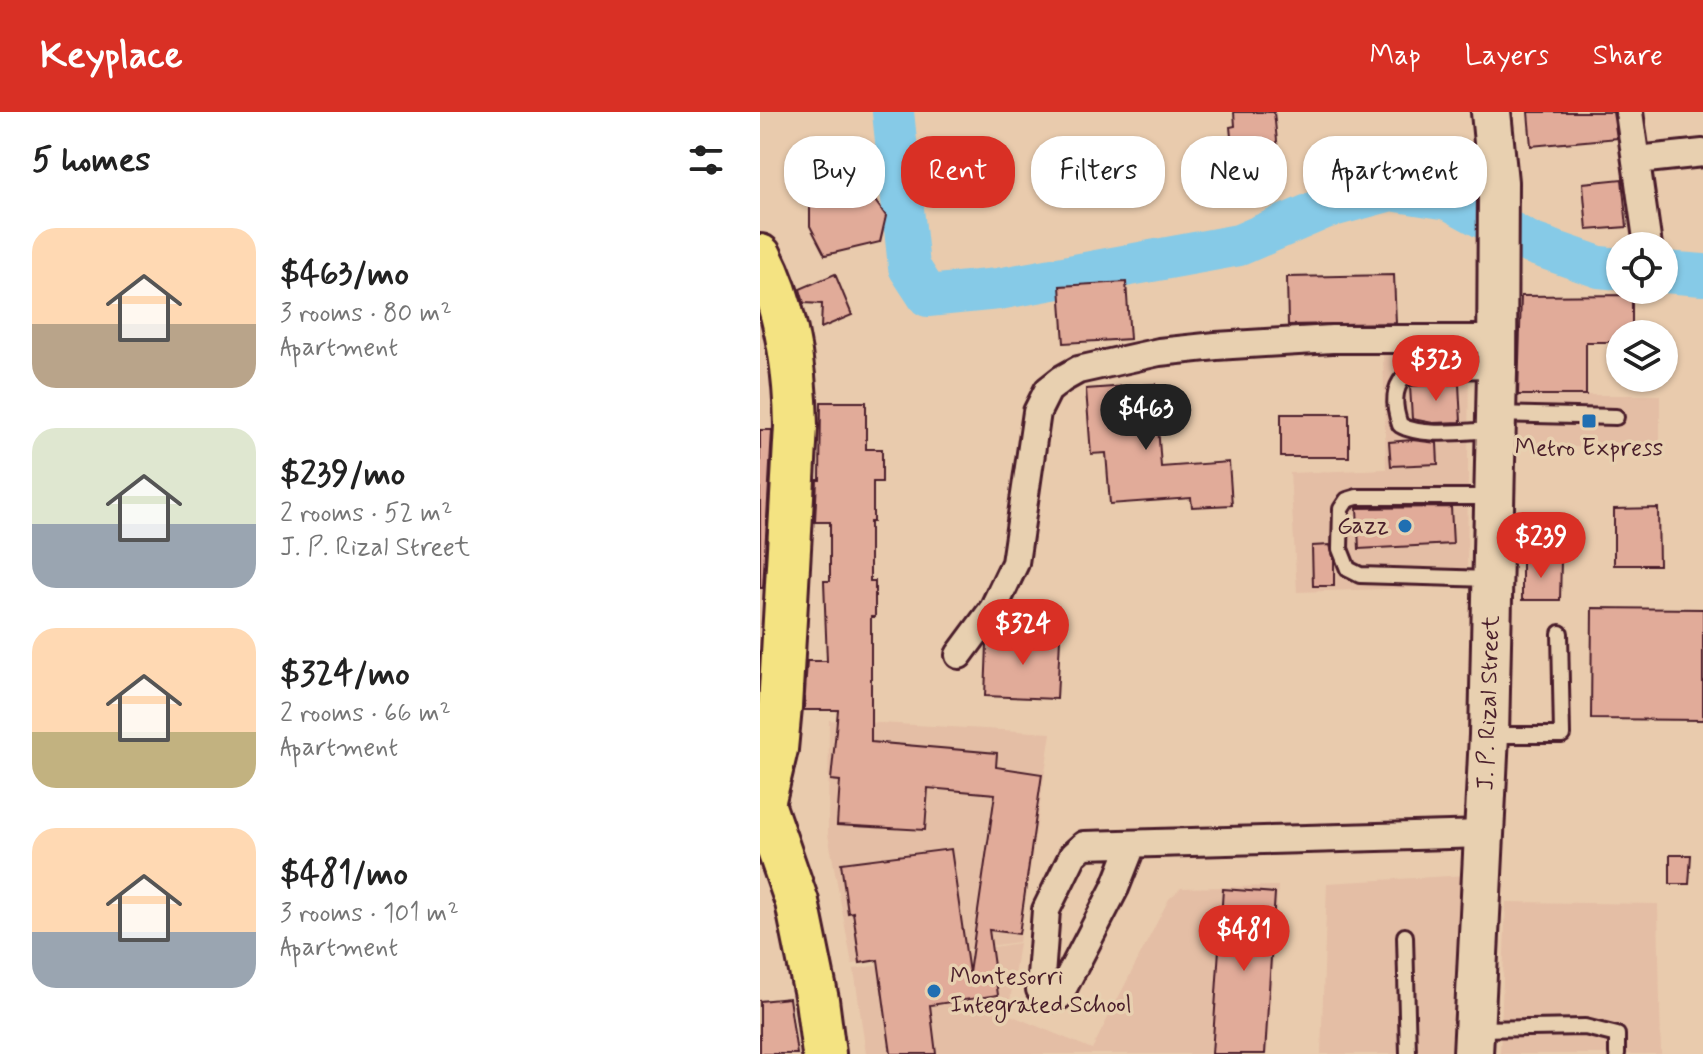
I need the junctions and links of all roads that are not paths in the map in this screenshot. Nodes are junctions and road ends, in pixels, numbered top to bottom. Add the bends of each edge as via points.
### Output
1 (1491, 112) edge
2 (1629, 112) edge
3 (1703, 153) edge
4 (1637, 160) junction
5 (1646, 232) edge
6 (760, 256) edge
7 (1497, 355) junction
8 (1616, 417) dead end
9 (1496, 422) junction
10 (1494, 497) junction
11 (1492, 579) junction
12 (1560, 633) dead end
13 (959, 655) dead end
14 (1489, 735) junction
15 (762, 801) edge
16 (1485, 834) junction
17 (1132, 845) junction
18 (1405, 936) dead end
19 (1474, 1042) edge
20 (824, 1054) edge
21 (1408, 1054) edge
22 (1617, 1054) edge

1 - 7 main road, J. P. Rizal Street via 1498,182
2 - 4 street
3 - 4 street
4 - 5 street
6 - 15 main road via 789,343 796,426 780,707
7 - 9 main road, J. P. Rizal Street
7 - 9 lane via 1404,377 1395,399 1400,425 1406,428 1434,432
7 - 13 street via 1332,339 1159,352 1078,370 1048,390 1037,412 1015,563 993,609
8 - 9 lane
9 - 10 main road, J. P. Rizal Street
10 - 11 main road, J. P. Rizal Street
10 - 11 lane via 1357,497 1341,509 1342,560 1360,575
11 - 14 main road, J. P. Rizal Street
12 - 14 lane via 1562,735
14 - 16 main road, J. P. Rizal Street
15 - 20 main road via 797,902
16 - 17 street
16 - 19 main road, J. P. Rizal Street
17 - 17 street via 1084,845 1073,855 1046,910 1040,989 1048,998 1059,996
18 - 21 lane
19 - 22 lane via 1585,1027 1617,1035

